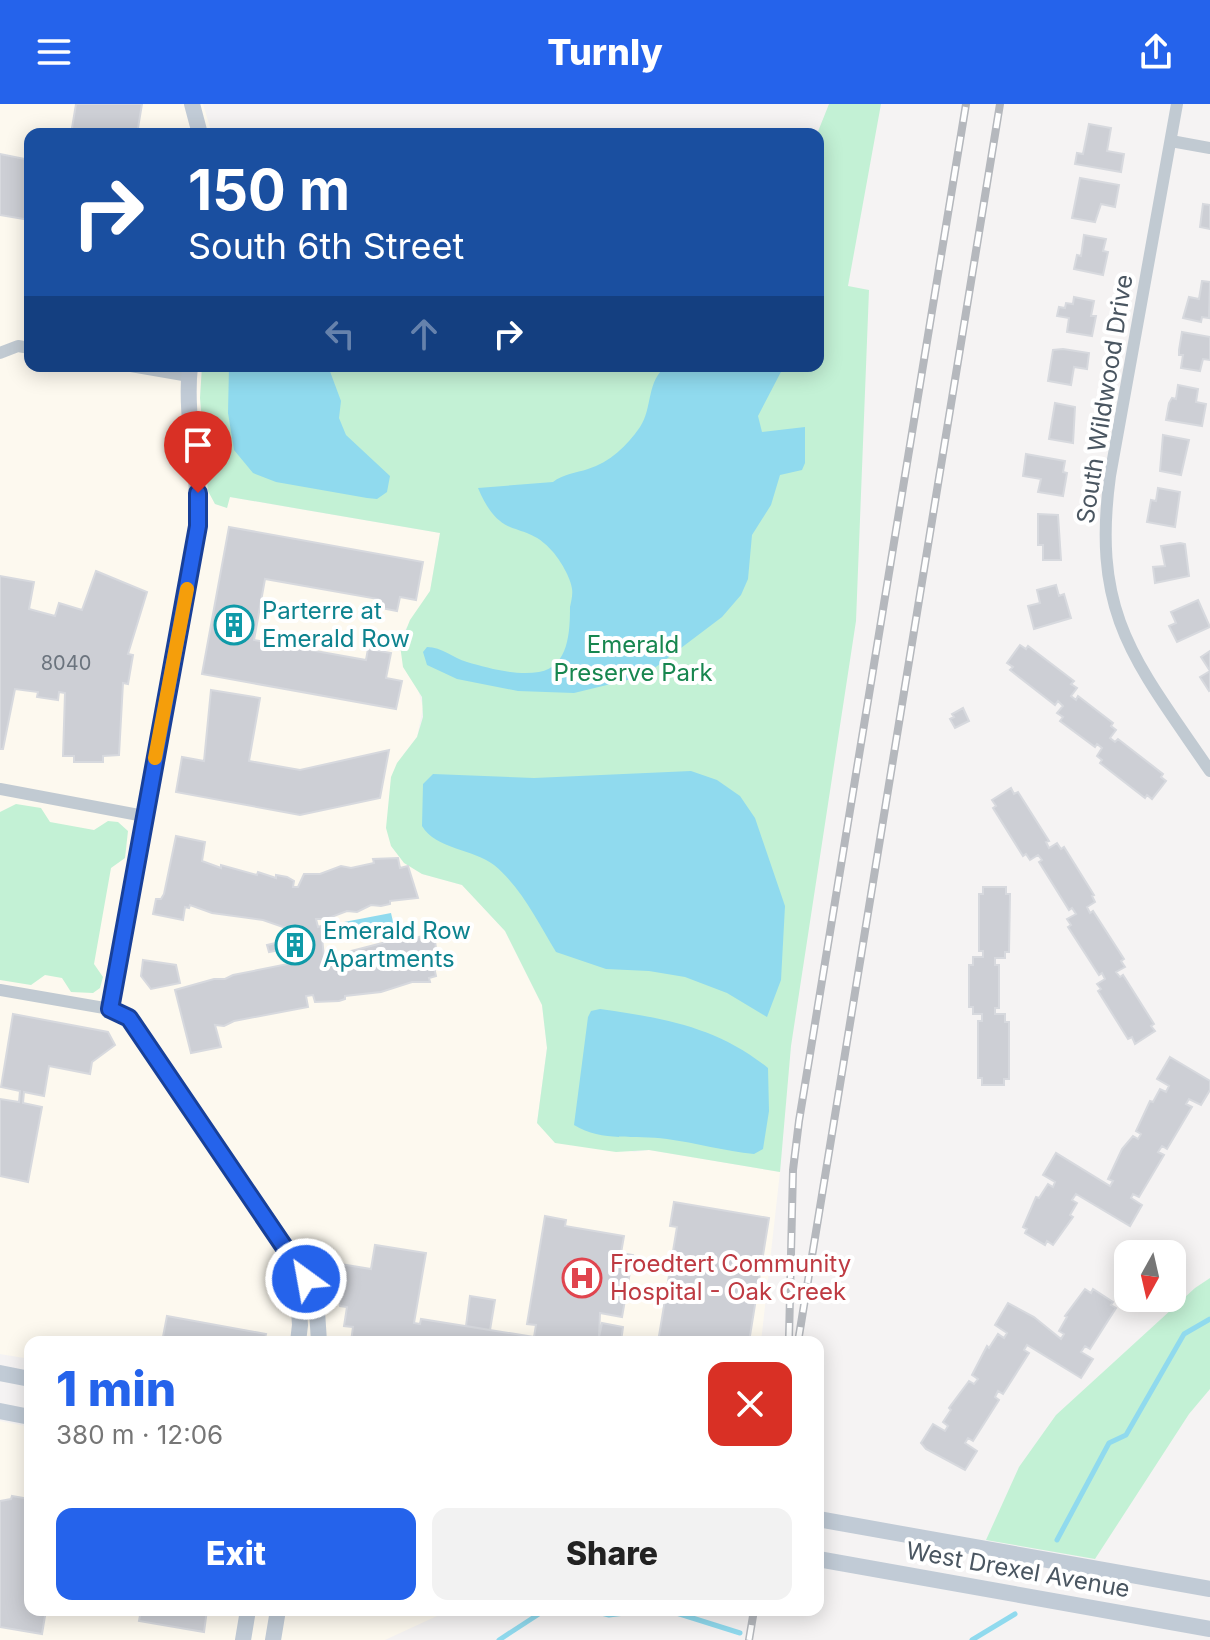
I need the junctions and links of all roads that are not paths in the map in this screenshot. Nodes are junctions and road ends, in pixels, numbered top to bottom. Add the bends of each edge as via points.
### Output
1 (192, 104) edge
2 (1177, 104) edge
3 (198, 128) edge
4 (1171, 141) junction
5 (1210, 148) edge
6 (24, 347) edge
7 (0, 353) edge
8 (189, 372) edge
9 (1210, 771) edge
10 (0, 789) edge
11 (144, 816) junction
12 (0, 993) edge
13 (110, 1009) junction
14 (296, 1262) junction
15 (299, 1336) edge
16 (319, 1336) edge
17 (0, 1373) edge
18 (24, 1378) edge
19 (0, 1411) edge
20 (24, 1416) edge
21 (824, 1520) edge
22 (824, 1560) edge
23 (1210, 1589) edge
24 (247, 1616) edge
25 (277, 1616) edge
26 (1210, 1629) edge
27 (243, 1640) edge
28 (273, 1640) edge

1 - 3 street
2 - 4 street, South Wildwood Drive
4 - 5 street
4 - 9 street, South Wildwood Drive via 1110,476 1105,560 1112,605 1131,651
6 - 7 street
8 - 11 street via 198,526
10 - 11 street
11 - 13 street
12 - 13 street
13 - 14 street via 129,1018
14 - 15 street
14 - 16 street via 316,1295
17 - 18 street
19 - 20 street
21 - 23 street, West Drexel Avenue
22 - 26 street, West Drexel Avenue
24 - 27 street
25 - 28 street

